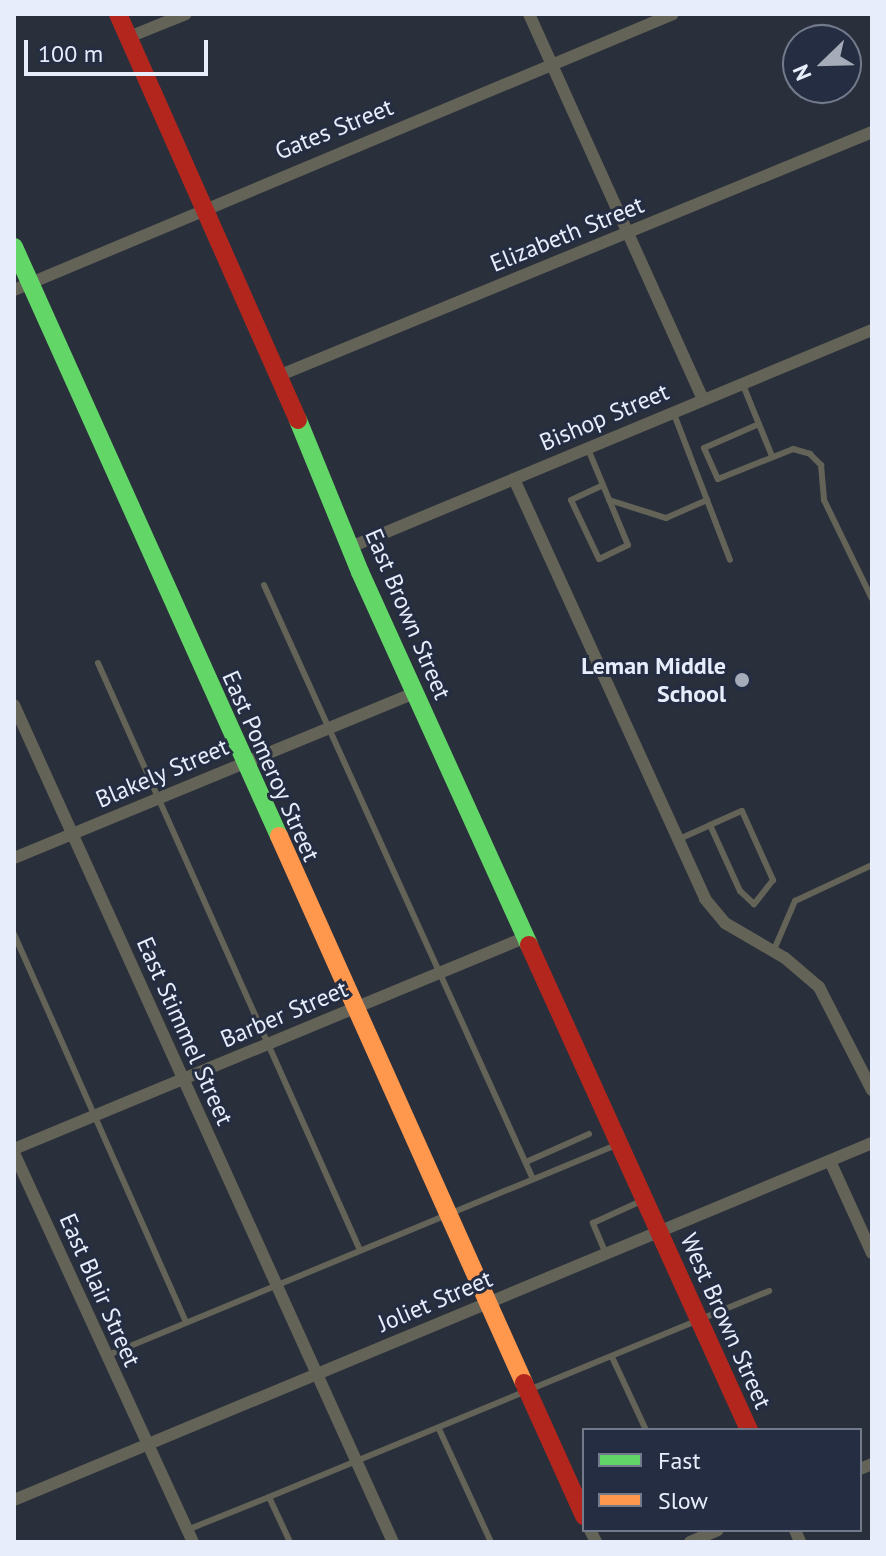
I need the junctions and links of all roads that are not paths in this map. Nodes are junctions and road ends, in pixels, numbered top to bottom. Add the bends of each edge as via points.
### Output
1 (118, 14) edge
2 (186, 14) edge
3 (529, 14) edge
4 (673, 14) edge
5 (129, 37) junction
6 (551, 64) junction
7 (872, 132) edge
8 (204, 207) junction
9 (627, 233) junction
10 (14, 247) edge
11 (22, 286) edge
12 (872, 330) edge
13 (278, 376) junction
14 (743, 384) junction
15 (703, 400) junction
16 (673, 413) junction
17 (759, 424) junction
18 (587, 448) junction
19 (772, 456) junction
20 (514, 479) junction
21 (603, 485) junction
22 (609, 500) junction
23 (707, 500) junction
24 (353, 546) junction
25 (730, 560) dead end
26 (264, 585) dead end
27 (872, 599) edge
28 (98, 663) dead end
29 (415, 693) junction
30 (14, 705) edge
31 (329, 728) junction
32 (244, 763) junction
33 (157, 799) junction
34 (710, 825) junction
35 (72, 834) junction
36 (677, 840) junction
37 (14, 858) edge
38 (872, 865) edge
39 (14, 934) edge
40 (526, 937) junction
41 (773, 952) junction
42 (440, 973) junction
43 (355, 1008) junction
44 (267, 1045) junction
45 (183, 1080) junction
46 (872, 1090) edge
47 (96, 1115) junction
48 (589, 1134) dead end
49 (872, 1143) edge
50 (619, 1144) junction
51 (14, 1151) edge
52 (830, 1161) junction
53 (526, 1162) junction
54 (533, 1179) junction
55 (644, 1199) junction
56 (449, 1216) junction
57 (659, 1232) junction
58 (360, 1250) junction
59 (871, 1251) edge
60 (606, 1254) junction
61 (277, 1286) junction
62 (769, 1291) dead end
63 (488, 1303) junction
64 (699, 1320) junction
65 (186, 1322) junction
66 (106, 1356) junction
67 (612, 1357) junction
68 (317, 1374) junction
69 (528, 1391) junction
70 (645, 1428) edge
71 (748, 1428) edge
72 (439, 1429) junction
73 (146, 1445) junction
74 (358, 1464) junction
75 (269, 1497) junction
76 (14, 1500) edge
77 (582, 1512) edge
78 (190, 1536) edge
79 (290, 1542) edge
80 (393, 1542) edge
81 (491, 1542) edge

1 - 5 street, East Brown Street
2 - 5 street
3 - 6 street
4 - 6 street, Gates Street
5 - 8 street, East Brown Street
6 - 8 street, Gates Street
6 - 9 street
7 - 9 street, Elizabeth Street
8 - 11 street, Gates Street
8 - 13 street, East Brown Street
9 - 13 street, Elizabeth Street
9 - 15 street
10 - 11 street, East Pomeroy Street
11 - 32 street, East Pomeroy Street
12 - 14 street, Bishop Street
13 - 24 street, East Brown Street
14 - 15 street, Bishop Street
14 - 17 lane
15 - 16 street, Bishop Street
16 - 18 street, Bishop Street
16 - 23 lane
17 - 19 lane
17 - 19 lane via 704,448 718,479
18 - 20 street, Bishop Street
18 - 21 lane
19 - 27 lane via 793,449 821,465 824,500
20 - 24 street, Bishop Street
20 - 36 street
21 - 22 lane
21 - 22 lane via 571,500 599,559 628,545
22 - 23 lane via 666,518
23 - 25 lane
24 - 29 street, East Brown Street
26 - 31 lane
28 - 33 lane
29 - 31 street, Blakely Street
29 - 40 street, East Brown Street
30 - 35 street, East Stimmel Street
31 - 32 street, Blakely Street
31 - 42 lane
32 - 33 street, Blakely Street
32 - 43 street, East Pomeroy Street
33 - 35 street, Blakely Street
33 - 44 lane
34 - 34 lane via 742,811 773,880 754,904 740,891
34 - 36 lane
35 - 37 street, Blakely Street
35 - 45 street, East Stimmel Street
36 - 41 street via 715,912 741,935
38 - 41 lane via 795,901
39 - 47 lane
40 - 42 street, Barber Street
40 - 50 street, East Brown Street
41 - 46 street via 797,966 829,999
42 - 43 street, Barber Street
42 - 53 lane
43 - 44 street, Barber Street
43 - 56 street, East Pomeroy Street
44 - 45 street, Barber Street
44 - 58 lane
45 - 47 street, Barber Street
45 - 61 street, East Stimmel Street
47 - 51 street, Barber Street
47 - 65 lane
48 - 53 lane
49 - 52 street, Joliet Street
50 - 54 lane
50 - 55 street, East Brown Street
51 - 66 street, East Blair Street
52 - 57 street, Joliet Street
52 - 59 street
53 - 54 lane
54 - 56 lane
55 - 57 street, East Brown Street
55 - 60 lane via 593,1223
56 - 58 lane
56 - 63 street, East Pomeroy Street
57 - 60 street, Joliet Street
57 - 64 street, West Brown Street
58 - 61 lane
60 - 63 street, Joliet Street
61 - 65 lane
61 - 68 street, East Stimmel Street
62 - 64 lane
63 - 68 street, Joliet Street
63 - 69 street, East Pomeroy Street
64 - 67 lane
64 - 71 street, West Brown Street
65 - 66 lane
66 - 73 street, East Blair Street
67 - 69 lane
67 - 70 lane
68 - 73 street, Joliet Street
68 - 74 street, East Stimmel Street
69 - 72 lane
69 - 77 street, East Pomeroy Street
72 - 74 lane
72 - 81 lane
73 - 76 street, Joliet Street
73 - 78 street, East Blair Street
74 - 75 lane
74 - 80 street, East Stimmel Street
75 - 78 lane
75 - 79 lane

